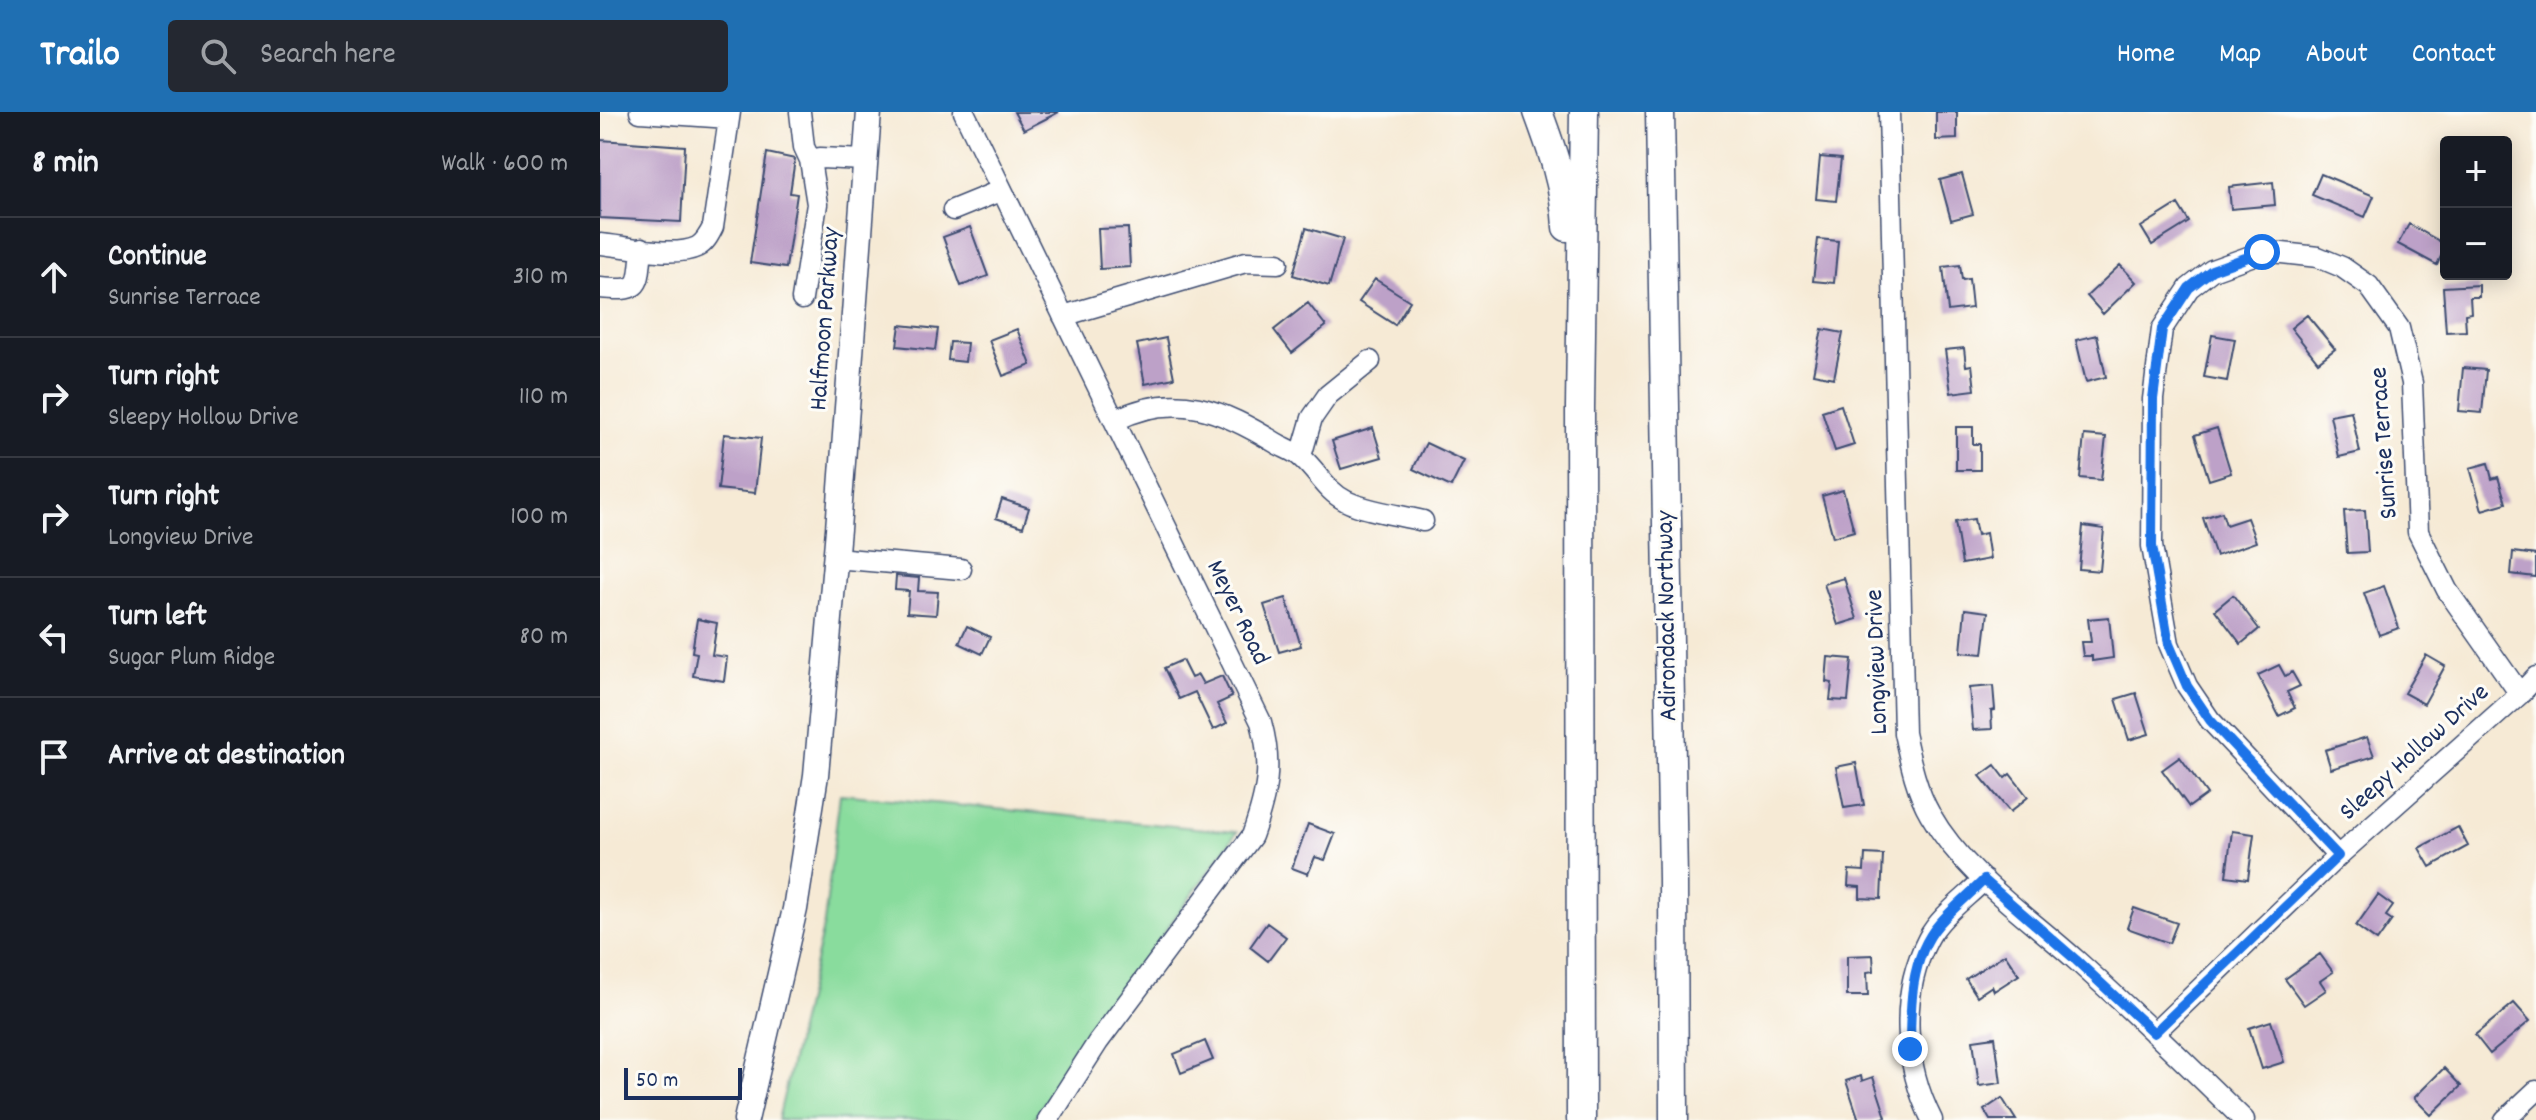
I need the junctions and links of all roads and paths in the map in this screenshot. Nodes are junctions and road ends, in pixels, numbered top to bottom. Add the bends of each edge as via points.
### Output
1 (640, 112) edge
2 (800, 112) edge
3 (869, 112) edge
4 (964, 112) edge
5 (1538, 112) edge
6 (1584, 112) edge
7 (1660, 112) edge
8 (1889, 112) edge
9 (730, 115) edge
10 (810, 160) junction
11 (865, 160) junction
12 (1002, 190) junction
13 (953, 210) dead end
14 (600, 244) edge
15 (642, 248) junction
16 (1278, 263) dead end
17 (600, 288) edge
18 (802, 299) dead end
19 (1063, 316) junction
20 (1370, 361) dead end
21 (1580, 407) junction
22 (1116, 420) junction
23 (1301, 456) junction
24 (1423, 521) dead end
25 (835, 558) junction
26 (961, 569) dead end
27 (2536, 677) edge
28 (2520, 694) junction
29 (2338, 856) junction
30 (1984, 880) junction
31 (2154, 1033) junction
32 (2536, 1091) edge
33 (1052, 1119) edge
34 (746, 1120) edge
35 (1581, 1120) edge
36 (1674, 1120) edge
37 (1932, 1120) edge
38 (2244, 1120) edge
39 (2505, 1120) edge

1 - 9 street
2 - 10 street
3 - 11 main road, Halfmoon Parkway
4 - 12 street, Meyer Road
5 - 21 highway via 1566,199
6 - 21 highway
7 - 36 highway, Adirondack Northway
8 - 30 street, Longview Drive via 1904,733 1929,813
9 - 15 street via 707,239 676,251
10 - 11 street
10 - 18 street via 817,204
11 - 25 main road, Halfmoon Parkway
12 - 13 street
12 - 19 street, Meyer Road
14 - 15 street
15 - 17 street via 639,282 624,290
16 - 19 street via 1246,262
19 - 22 street, Meyer Road
20 - 23 street via 1328,395 1312,418
21 - 35 highway
22 - 23 street via 1138,409 1195,406 1250,426
22 - 33 street, Meyer Road via 1261,722 1267,783 1252,836 1098,1042
23 - 24 street via 1327,488 1347,501
25 - 26 street
25 - 34 main road, Halfmoon Parkway via 816,775 799,879
27 - 28 street, Sleepy Hollow Drive
28 - 29 street, Sleepy Hollow Drive
28 - 29 street, Sunrise Terrace via 2447,590 2418,532 2412,383 2399,328 2377,296 2342,267 2318,257 2262,252 2212,270 2189,288 2162,329 2153,399 2152,546 2169,644 2187,686 2210,720
29 - 31 street, Sleepy Hollow Drive
30 - 31 street, Longview Drive
30 - 37 street via 1938,925 1915,976 1910,1049 1915,1080
31 - 38 street, Longview Drive
32 - 39 street

